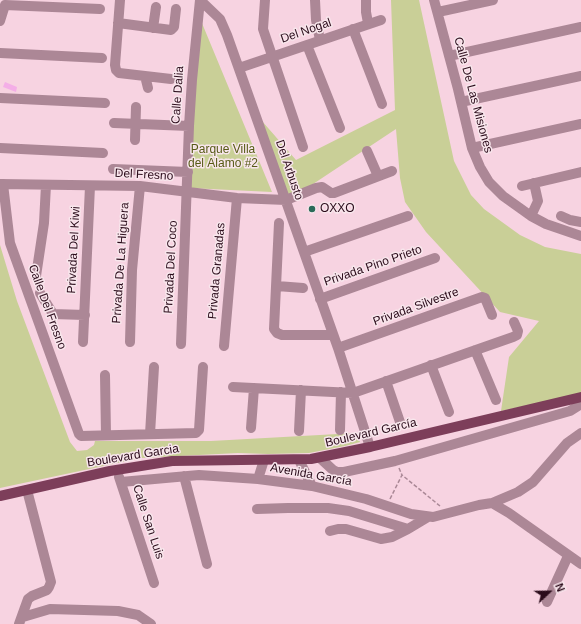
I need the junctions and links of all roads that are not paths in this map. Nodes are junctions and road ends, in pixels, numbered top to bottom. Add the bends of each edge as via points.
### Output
1 (120, 0) edge
2 (200, 0) edge
3 (265, 0) edge
4 (315, 0) edge
5 (366, 0) edge
6 (434, 0) edge
7 (493, 0) edge
8 (156, 7) dead end
9 (100, 9) dead end
10 (176, 9) dead end
11 (438, 12) junction
12 (381, 20) dead end
13 (0, 21) edge
14 (118, 23) junction
15 (368, 24) junction
16 (581, 27) edge
17 (153, 28) junction
18 (353, 29) junction
19 (320, 40) junction
20 (307, 45) junction
21 (0, 53) edge
22 (449, 56) junction
23 (271, 57) junction
24 (102, 58) dead end
25 (239, 68) junction
26 (145, 76) junction
27 (581, 76) edge
28 (171, 79) dead end
29 (148, 88) dead end
30 (0, 98) edge
31 (461, 102) junction
32 (104, 103) dead end
33 (382, 104) dead end
34 (136, 108) dead end
35 (114, 123) dead end
36 (136, 123) junction
37 (581, 124) edge
38 (189, 126) junction
39 (340, 128) dead end
40 (135, 140) dead end
41 (303, 147) dead end
42 (0, 148) edge
43 (472, 148) junction
44 (367, 151) dead end
45 (103, 153) dead end
46 (113, 169) dead end
47 (392, 171) dead end
48 (188, 172) junction
49 (581, 172) edge
50 (378, 176) junction
51 (534, 183) junction
52 (2, 184) edge
53 (46, 185) junction
54 (90, 186) junction
55 (140, 186) junction
56 (522, 186) dead end
57 (187, 192) junction
58 (236, 198) junction
59 (286, 200) junction
60 (408, 216) dead end
61 (531, 216) junction
62 (561, 216) dead end
63 (581, 222) edge
64 (279, 223) dead end
65 (581, 236) edge
66 (304, 252) junction
67 (435, 258) dead end
68 (36, 276) dead end
69 (277, 286) junction
70 (303, 288) dead end
71 (40, 293) dead end
72 (320, 299) junction
73 (85, 315) junction
74 (492, 315) dead end
75 (514, 322) dead end
76 (333, 335) junction
77 (83, 342) dead end
78 (130, 342) dead end
79 (181, 344) dead end
80 (224, 346) dead end
81 (338, 348) junction
82 (475, 350) junction
83 (431, 365) junction
84 (203, 367) dead end
85 (154, 368) dead end
86 (105, 376) dead end
87 (386, 381) junction
88 (233, 387) dead end
89 (254, 388) junction
90 (301, 390) junction
91 (341, 392) junction
92 (353, 393) junction
93 (581, 397) edge
94 (496, 400) dead end
95 (563, 401) junction
96 (581, 404) edge
97 (570, 411) junction
98 (449, 412) dead end
99 (581, 415) edge
100 (400, 422) dead end
101 (251, 428) dead end
102 (299, 430) dead end
103 (340, 430) dead end
104 (581, 433) edge
105 (150, 434) junction
106 (106, 435) junction
107 (370, 447) junction
108 (320, 458) junction
109 (264, 460) junction
110 (299, 460) junction
111 (199, 461) junction
112 (117, 469) junction
113 (199, 475) junction
114 (184, 476) junction
115 (258, 479) junction
116 (121, 482) junction
117 (312, 486) junction
118 (27, 490) junction
119 (0, 496) edge
120 (492, 503) junction
121 (257, 509) dead end
122 (428, 517) junction
123 (408, 529) junction
124 (330, 531) dead end
125 (568, 556) junction
126 (207, 564) dead end
127 (581, 564) edge
128 (154, 584) dead end
129 (547, 602) dead end
130 (21, 621) edge
131 (151, 624) edge

1 - 14 street
2 - 25 street, Del Arbusto via 220,19
2 - 38 street, Calle Dalia
3 - 23 street via 262,29
4 - 19 street
5 - 15 street
6 - 11 street, Calle De Las Misiones
7 - 11 street
8 - 17 street
9 - 13 street via 5,6
10 - 17 street via 174,27 170,30
11 - 22 street, Calle De Las Misiones
12 - 15 street, Del Nogal
14 - 17 street
14 - 26 street via 116,70
15 - 18 street, Del Nogal
16 - 22 street
18 - 19 street, Del Nogal
18 - 33 street
19 - 20 street, Del Nogal
20 - 23 street, Del Nogal
20 - 39 street
21 - 24 street
22 - 31 street, Calle De Las Misiones
23 - 25 street, Del Nogal
23 - 41 street
25 - 59 street, Del Arbusto
26 - 28 street
26 - 29 street
27 - 31 street
30 - 32 street
31 - 43 street, Calle De Las Misiones
34 - 36 street
35 - 36 street
36 - 38 street
36 - 40 street
37 - 43 street
38 - 48 street, Calle Dalia
42 - 45 street
43 - 61 street, Calle De Las Misiones via 489,182 503,196
44 - 50 street
46 - 48 street
47 - 50 street
48 - 57 street, Calle Dalia
49 - 51 street
50 - 59 street via 334,193 322,187
51 - 56 street
51 - 61 street via 538,201
52 - 53 street, Del Fresno
52 - 106 street, Calle Del Fresno via 10,243 79,434
53 - 54 street, Del Fresno
53 - 68 street via 44,223
54 - 55 street, Del Fresno
54 - 73 street, Privada Del Kiwi
55 - 57 street, Del Fresno
55 - 78 street, Privada De La Higuera via 132,270
57 - 58 street, Del Fresno
57 - 79 street, Privada Del Coco
58 - 59 street, Del Fresno
58 - 80 street, Privada Granadas
59 - 66 street, Del Arbusto
60 - 66 street
61 - 65 street, Calle De Las Misiones
62 - 63 street
64 - 69 street
66 - 72 street, Del Arbusto
67 - 72 street, Privada Pino Prieto
69 - 70 street
69 - 76 street via 274,329 277,333
71 - 73 street via 53,314
72 - 76 street, Del Arbusto
73 - 77 street, Privada Del Kiwi
74 - 81 street, Privada Silvestre via 485,298 482,297
75 - 82 street via 517,335
76 - 81 street, Del Arbusto
81 - 92 street, Del Arbusto
82 - 83 street
82 - 94 street
83 - 87 street
83 - 98 street
84 - 105 street via 198,432
85 - 105 street
86 - 106 street
87 - 92 street
87 - 100 street
88 - 89 street
89 - 90 street
89 - 101 street
90 - 91 street
90 - 102 street
91 - 92 street
91 - 103 street
92 - 107 street, Del Arbusto
93 - 95 main road, Boulevard García
95 - 97 street
95 - 107 main road, Boulevard García
96 - 97 street, Boulevard García
97 - 99 street
97 - 108 street, Boulevard García via 395,461 344,472 333,470
104 - 120 street, Avenida García via 567,443 533,482 518,492
105 - 106 street
107 - 108 main road, Boulevard García
108 - 110 main road, Boulevard Garcia
109 - 110 main road, Boulevard Garcia
109 - 111 main road, Boulevard Garcia
109 - 115 street
110 - 117 street
111 - 112 main road, Boulevard Garcia via 172,461
111 - 113 street
112 - 116 street, Calle San Luis
112 - 118 main road, Boulevard Garcia
113 - 114 street, Avenida García
113 - 115 street, Avenida García
114 - 116 street, Avenida García
114 - 126 street
115 - 117 street, Avenida García
116 - 128 street, Calle San Luis
117 - 122 street, Avenida García
118 - 119 main road, Boulevard Garcia
118 - 130 street via 50,582 47,590 28,599
120 - 122 street, Avenida García
120 - 125 street
121 - 123 street via 328,508 349,511
122 - 123 street
123 - 124 street via 381,539 346,530
125 - 127 street
125 - 129 street
130 - 131 street via 50,609 118,611 138,615

